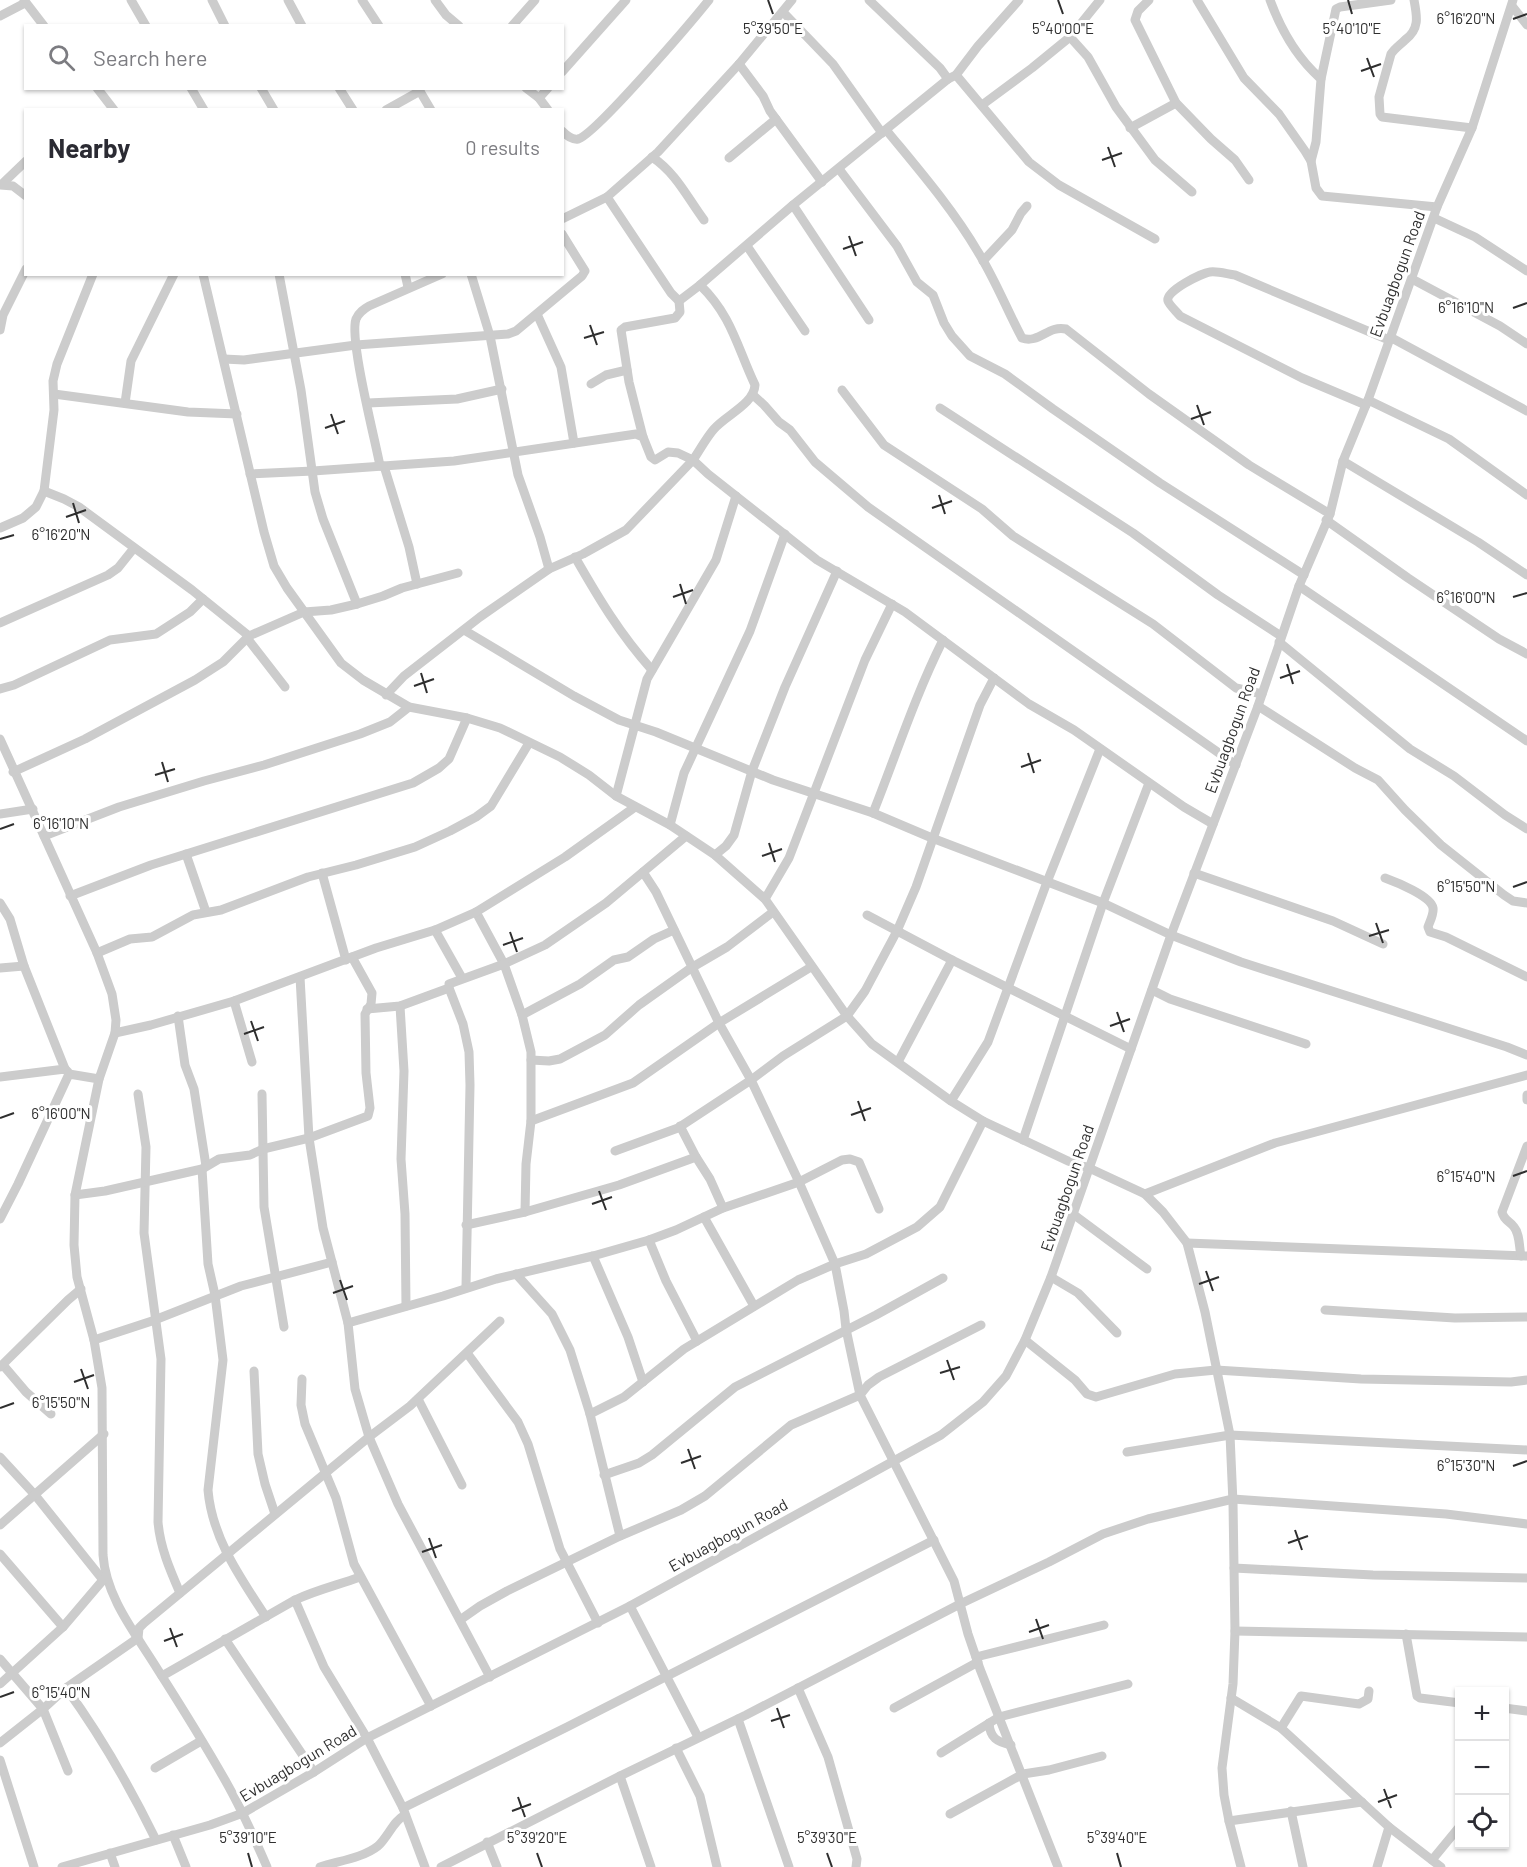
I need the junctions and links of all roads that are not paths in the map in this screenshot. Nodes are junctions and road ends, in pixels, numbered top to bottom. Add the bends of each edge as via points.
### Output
1 (131, 0) edge
2 (212, 0) edge
3 (288, 0) edge
4 (362, 0) edge
5 (435, 0) edge
6 (535, 0) edge
7 (626, 0) edge
8 (709, 0) edge
9 (792, 0) edge
10 (869, 0) edge
11 (1019, 0) edge
12 (1100, 0) edge
13 (1149, 0) edge
14 (1197, 0) edge
15 (1270, 0) edge
16 (1391, 0) edge
17 (1414, 0) edge
18 (24, 1) edge
19 (1513, 3) edge
20 (783, 12) junction
21 (0, 16) edge
22 (42, 24) edge
23 (145, 24) edge
24 (224, 24) edge
25 (301, 24) edge
26 (378, 24) edge
27 (457, 24) edge
28 (514, 24) edge
29 (1527, 25) edge
30 (1070, 37) junction
31 (739, 64) junction
32 (564, 70) edge
33 (952, 77) junction
34 (1321, 79) junction
35 (99, 90) edge
36 (192, 90) edge
37 (262, 90) edge
38 (340, 90) edge
39 (419, 90) edge
40 (529, 90) edge
41 (546, 90) edge
42 (539, 98) junction
43 (1176, 103) junction
44 (982, 105) junction
45 (112, 108) edge
46 (203, 108) edge
47 (273, 108) edge
48 (352, 108) edge
49 (389, 108) edge
50 (430, 108) edge
51 (546, 108) edge
52 (776, 119) junction
53 (1130, 128) junction
54 (1472, 128) junction
55 (885, 132) junction
56 (564, 133) edge
57 (652, 157) junction
58 (729, 158) dead end
59 (1311, 161) junction
60 (24, 163) edge
61 (838, 169) junction
62 (1250, 180) dead end
63 (822, 182) junction
64 (1, 184) edge
65 (1192, 192) dead end
66 (24, 194) edge
67 (607, 197) junction
68 (793, 205) junction
69 (1028, 206) dead end
70 (1437, 207) junction
71 (564, 218) edge
72 (1434, 218) junction
73 (704, 220) dead end
74 (564, 237) edge
75 (1155, 239) dead end
76 (747, 246) junction
77 (983, 261) junction
78 (1527, 271) edge
79 (24, 273) edge
80 (92, 276) edge
81 (173, 276) edge
82 (203, 276) edge
83 (279, 276) edge
84 (405, 276) edge
85 (437, 276) edge
86 (472, 276) edge
87 (1412, 279) junction
88 (700, 285) junction
89 (408, 287) junction
90 (679, 301) junction
91 (537, 314) junction
92 (869, 320) dead end
93 (0, 330) edge
94 (805, 331) dead end
95 (490, 336) junction
96 (1389, 338) junction
97 (1527, 344) edge
98 (356, 345) junction
99 (292, 354) junction
100 (224, 359) junction
101 (627, 370) junction
102 (591, 384) dead end
103 (502, 389) junction
104 (842, 390) dead end
105 (54, 394) junction
106 (753, 395) junction
107 (1367, 402) junction
108 (125, 403) junction
109 (368, 404) junction
110 (940, 408) dead end
111 (1527, 411) edge
112 (237, 414) junction
113 (643, 437) junction
114 (573, 443) junction
115 (513, 453) junction
116 (693, 460) junction
117 (1343, 461) junction
118 (382, 466) junction
119 (314, 471) junction
120 (250, 474) junction
121 (44, 492) junction
122 (1527, 495) edge
123 (736, 496) junction
124 (1328, 517) junction
125 (0, 528) edge
126 (784, 534) junction
127 (134, 548) junction
128 (575, 557) junction
129 (549, 569) junction
130 (837, 571) junction
131 (458, 573) dead end
132 (1304, 575) junction
133 (1527, 575) edge
134 (417, 584) junction
135 (1299, 586) junction
136 (203, 599) junction
137 (357, 604) junction
138 (892, 604) junction
139 (304, 612) junction
140 (0, 623) edge
141 (464, 630) junction
142 (248, 637) junction
143 (1280, 639) junction
144 (943, 640) junction
145 (1527, 654) edge
146 (652, 670) junction
147 (994, 678) junction
148 (285, 687) dead end
149 (0, 689) edge
150 (1262, 694) junction
151 (387, 695) junction
152 (1258, 706) junction
153 (409, 707) junction
154 (468, 718) junction
155 (635, 725) junction
156 (0, 740) edge
157 (1527, 741) edge
158 (529, 743) junction
159 (694, 747) junction
160 (1100, 749) junction
161 (1236, 765) junction
162 (752, 771) junction
163 (13, 772) junction
164 (1149, 783) junction
165 (814, 792) junction
166 (616, 796) junction
167 (634, 807) junction
168 (33, 808) junction
169 (873, 813) junction
170 (0, 814) edge
171 (1213, 824) junction
172 (670, 825) junction
173 (1527, 829) edge
174 (44, 836) junction
175 (686, 836) junction
176 (932, 838) junction
177 (186, 854) junction
178 (716, 855) junction
179 (643, 872) junction
180 (322, 873) junction
181 (1194, 873) junction
182 (1385, 878) dead end
183 (1047, 882) junction
184 (70, 896) junction
185 (765, 899) junction
186 (0, 903) edge
187 (1103, 903) junction
188 (1527, 903) edge
189 (206, 912) junction
190 (476, 912) junction
191 (773, 912) junction
192 (867, 915) dead end
193 (435, 930) junction
194 (674, 930) junction
195 (897, 931) junction
196 (1171, 935) junction
197 (1383, 944) dead end
198 (97, 953) junction
199 (349, 959) junction
200 (952, 960) junction
201 (504, 964) junction
202 (24, 966) junction
203 (811, 967) junction
204 (0, 968) edge
205 (691, 968) junction
206 (300, 977) junction
207 (1527, 977) edge
208 (462, 978) junction
209 (1006, 987) junction
210 (449, 988) junction
211 (1152, 990) junction
212 (234, 1001) junction
213 (400, 1006) junction
214 (367, 1009) junction
215 (522, 1015) junction
216 (847, 1016) junction
217 (1064, 1016) junction
218 (178, 1017) junction
219 (719, 1023) junction
220 (115, 1033) junction
221 (1306, 1044) dead end
222 (1131, 1049) junction
223 (1527, 1055) edge
224 (531, 1060) junction
225 (252, 1062) dead end
226 (898, 1062) junction
227 (67, 1071) junction
228 (1527, 1075) edge
229 (0, 1077) edge
230 (99, 1079) junction
231 (751, 1080) junction
232 (138, 1094) dead end
233 (262, 1094) dead end
234 (1527, 1095) edge
235 (1527, 1100) edge
236 (951, 1101) junction
237 (531, 1121) junction
238 (983, 1121) junction
239 (680, 1126) junction
240 (309, 1138) junction
241 (1023, 1140) junction
242 (1527, 1146) edge
243 (262, 1149) junction
244 (615, 1151) dead end
245 (696, 1157) junction
246 (204, 1168) junction
247 (1089, 1168) junction
248 (799, 1182) junction
249 (144, 1184) junction
250 (1145, 1194) junction
251 (75, 1195) junction
252 (723, 1208) junction
253 (879, 1209) dead end
254 (525, 1212) junction
255 (1073, 1214) junction
256 (704, 1217) junction
257 (0, 1219) edge
258 (466, 1225) junction
259 (649, 1240) junction
260 (1187, 1243) junction
261 (593, 1256) junction
262 (1524, 1256) edge
263 (332, 1262) junction
264 (835, 1264) junction
265 (1147, 1269) dead end
266 (516, 1274) junction
267 (275, 1277) junction
268 (1051, 1277) junction
269 (943, 1278) dead end
270 (466, 1287) junction
271 (81, 1289) junction
272 (215, 1295) junction
273 (406, 1306) junction
274 (754, 1306) junction
275 (1325, 1310) dead end
276 (1527, 1317) edge
277 (157, 1319) junction
278 (500, 1321) dead end
279 (348, 1323) junction
280 (981, 1325) dead end
281 (284, 1327) dead end
282 (846, 1329) junction
283 (1117, 1334) dead end
284 (94, 1340) junction
285 (1025, 1340) junction
286 (697, 1341) junction
287 (467, 1353) junction
288 (1, 1366) edge
289 (1216, 1370) junction
290 (255, 1371) dead end
291 (302, 1379) dead end
292 (1527, 1380) edge
293 (644, 1382) junction
294 (860, 1395) junction
295 (418, 1399) junction
296 (51, 1414) dead end
297 (590, 1414) junction
298 (104, 1434) junction
299 (1230, 1435) junction
300 (369, 1437) junction
301 (1527, 1450) edge
302 (1126, 1452) dead end
303 (0, 1457) edge
304 (893, 1462) junction
305 (324, 1474) junction
306 (604, 1475) junction
307 (462, 1485) dead end
308 (35, 1495) junction
309 (1233, 1499) junction
310 (276, 1514) junction
311 (1527, 1524) edge
312 (0, 1525) edge
313 (620, 1536) junction
314 (934, 1540) junction
315 (0, 1554) edge
316 (226, 1554) junction
317 (567, 1563) junction
318 (1234, 1568) junction
319 (360, 1577) junction
320 (1527, 1578) edge
321 (105, 1580) junction
322 (180, 1593) junction
323 (295, 1600) junction
324 (960, 1604) junction
325 (630, 1606) junction
326 (266, 1617) junction
327 (460, 1620) junction
328 (598, 1623) junction
329 (1104, 1625) dead end
330 (63, 1627) junction
331 (1235, 1631) junction
332 (1406, 1634) junction
333 (1527, 1637) edge
334 (138, 1638) junction
335 (225, 1640) junction
336 (0, 1659) edge
337 (977, 1660) junction
338 (12, 1673) junction
339 (666, 1675) junction
340 (162, 1676) junction
341 (490, 1677) junction
342 (0, 1684) edge
343 (1128, 1684) dead end
344 (66, 1688) junction
345 (798, 1688) junction
346 (1369, 1691) dead end
347 (1231, 1698) junction
348 (1455, 1702) edge
349 (431, 1706) junction
350 (894, 1708) dead end
351 (43, 1709) junction
352 (1509, 1709) edge
353 (1527, 1711) edge
354 (999, 1717) junction
355 (738, 1719) junction
356 (989, 1723) junction
357 (1281, 1728) junction
358 (698, 1737) junction
359 (367, 1738) junction
360 (201, 1741) junction
361 (0, 1743) edge
362 (1011, 1745) junction
363 (676, 1748) junction
364 (941, 1753) dead end
365 (1102, 1756) dead end
366 (0, 1760) edge
367 (156, 1768) dead end
368 (68, 1771) dead end
369 (314, 1772) junction
370 (1023, 1774) junction
371 (620, 1776) junction
372 (1362, 1802) junction
373 (1291, 1811) junction
374 (404, 1812) junction
375 (243, 1813) junction
376 (950, 1814) dead end
377 (1229, 1821) junction
378 (1389, 1827) junction
379 (1455, 1832) edge
380 (173, 1835) junction
381 (156, 1840) junction
382 (487, 1842) junction
383 (110, 1853) junction
384 (1432, 1860) junction
385 (337, 1865) edge
386 (34, 1867) edge
387 (62, 1867) edge
388 (115, 1867) edge
389 (186, 1867) edge
390 (267, 1867) edge
391 (320, 1867) edge
392 (425, 1867) edge
393 (441, 1867) edge
394 (497, 1867) edge
395 (651, 1867) edge
396 (717, 1867) edge
397 (789, 1867) edge
398 (856, 1867) edge
399 (1058, 1867) edge
400 (1241, 1867) edge
401 (1304, 1867) edge
402 (1377, 1867) edge
403 (1441, 1867) edge

1 - 23 street
2 - 24 street
3 - 25 street
4 - 26 street
5 - 27 street
6 - 28 street
7 - 32 street
8 - 56 street via 588,134 577,139
9 - 20 street
10 - 33 street
11 - 33 street
12 - 30 street
13 - 43 street via 1135,20
14 - 59 street via 1238,70 1279,114
15 - 34 street via 1287,38
16 - 34 street via 1336,9
17 - 54 street via 1416,27 1391,54 1380,97 1380,114
18 - 21 street
18 - 22 street
19 - 29 street
19 - 54 street, Evbuagbogun Road
20 - 31 street
20 - 55 street via 833,64
30 - 44 street
30 - 53 street via 1088,57
31 - 52 street
31 - 57 street
33 - 44 street
33 - 55 street
34 - 59 street
35 - 45 street
36 - 46 street
37 - 47 street
38 - 48 street
39 - 49 street
39 - 50 street
40 - 42 street
41 - 42 street
42 - 51 street
43 - 53 street
43 - 62 street via 1235,160
44 - 75 street via 1029,162 1059,185
52 - 58 street
52 - 63 street
53 - 65 street via 1155,160
54 - 70 street, Evbuagbogun Road
55 - 61 street
55 - 77 street via 937,192
57 - 67 street
57 - 73 street via 676,179
59 - 70 street via 1316,188 1322,196
60 - 64 street
61 - 63 street
61 - 132 street via 897,246 917,282 933,295 948,329 970,356 1005,374 1160,483
63 - 68 street
64 - 66 street via 13,186
67 - 71 street
67 - 90 street
68 - 76 street
68 - 92 street
69 - 77 street
70 - 72 street, Evbuagbogun Road
72 - 78 street via 1475,237
72 - 87 street, Evbuagbogun Road
74 - 91 street via 585,271
76 - 88 street
76 - 94 street
77 - 124 street via 1022,338 1036,339 1055,328 1066,329 1149,394
79 - 93 street
80 - 105 street via 57,364
81 - 108 street via 131,361
82 - 100 street
83 - 99 street
84 - 89 street
85 - 89 street
86 - 95 street
87 - 96 street, Evbuagbogun Road
87 - 97 street
88 - 90 street
88 - 106 street via 725,316 755,385
89 - 98 street via 359,313
90 - 101 street via 680,312 675,318 621,330
91 - 95 street via 516,331
91 - 114 street via 561,367
95 - 98 street
95 - 103 street
96 - 107 street, Evbuagbogun Road
96 - 107 street via 1235,275 1200,275 1173,291 1168,299 1180,316 1302,378
96 - 111 street
98 - 99 street
98 - 109 street
99 - 100 street
99 - 119 street
100 - 112 street
101 - 102 street
101 - 113 street
103 - 109 street via 457,399
103 - 115 street
104 - 150 street via 884,445 982,508 1012,536 1153,624 1236,688
105 - 108 street
105 - 121 street
106 - 116 street via 714,429
106 - 161 street via 790,430 815,462 868,507
107 - 117 street, Evbuagbogun Road
107 - 122 street via 1449,439
108 - 112 street
109 - 118 street
110 - 143 street via 1132,533
112 - 120 street
113 - 114 street via 636,434
113 - 116 street via 655,460 672,452
114 - 115 street
115 - 118 street
115 - 129 street
116 - 123 street
116 - 128 street via 626,530
117 - 124 street, Evbuagbogun Road
117 - 133 street
118 - 119 street
118 - 134 street
119 - 120 street
119 - 137 street via 323,519
120 - 139 street via 274,566
121 - 125 street via 36,507 23,518
121 - 127 street via 78,507
123 - 126 street
123 - 146 street via 717,560
124 - 132 street, Evbuagbogun Road
124 - 145 street via 1435,597
126 - 130 street
126 - 159 street via 750,631
127 - 136 street
127 - 140 street via 108,575
128 - 129 street
128 - 146 street via 627,643
129 - 141 street
130 - 138 street
130 - 162 street
131 - 134 street
132 - 135 street, Evbuagbogun Road
134 - 137 street
135 - 143 street, Evbuagbogun Road
135 - 157 street
136 - 142 street
136 - 149 street via 156,634 110,640
137 - 139 street
138 - 144 street
138 - 165 street via 865,660
139 - 142 street
139 - 151 street via 340,663
141 - 151 street via 404,676
141 - 155 street via 574,696
142 - 148 street
142 - 163 street via 223,662 195,680 85,739
143 - 150 street, Evbuagbogun Road
143 - 173 street via 1410,749
144 - 147 street
144 - 169 street via 915,700
146 - 155 street
147 - 160 street
147 - 176 street via 980,705
150 - 152 street, Evbuagbogun Road
151 - 153 street
152 - 161 street, Evbuagbogun Road
152 - 188 street via 1378,780 1441,845 1504,895
153 - 154 street
153 - 174 street via 390,722 360,734 119,807
154 - 158 street
154 - 177 street via 449,759 413,783
155 - 159 street
155 - 166 street
156 - 163 street
158 - 166 street via 560,757
158 - 180 street via 491,806 476,817 415,847
159 - 162 street
159 - 172 street
160 - 164 street
160 - 183 street
161 - 171 street, Evbuagbogun Road
162 - 165 street
162 - 178 street via 734,835
163 - 168 street
164 - 171 street
164 - 187 street
165 - 169 street
165 - 185 street via 789,858
166 - 167 street
167 - 172 street
167 - 190 street via 565,857
168 - 170 street
168 - 174 street
169 - 176 street
171 - 181 street, Evbuagbogun Road
172 - 175 street
174 - 184 street
175 - 178 street
175 - 179 street
176 - 183 street
176 - 195 street
177 - 184 street
177 - 189 street
178 - 185 street
179 - 194 street
179 - 201 street via 545,945
180 - 189 street
180 - 199 street
181 - 196 street, Evbuagbogun Road
181 - 197 street via 1333,921
182 - 207 street via 1408,887 1431,904 1434,911 1430,932
183 - 187 street
183 - 209 street
184 - 198 street
185 - 191 street
186 - 202 street via 10,919
187 - 196 street
187 - 217 street
189 - 198 street via 152,937 130,939
190 - 193 street
190 - 201 street
191 - 203 street
191 - 205 street
192 - 195 street
193 - 199 street
193 - 208 street
194 - 205 street
194 - 215 street via 628,957 614,960 580,984
195 - 200 street
195 - 216 street
196 - 211 street, Evbuagbogun Road
196 - 223 street via 1241,962
198 - 220 street via 112,994
199 - 206 street
199 - 214 street via 372,993
200 - 209 street
200 - 226 street
201 - 208 street
201 - 215 street
202 - 204 street
202 - 227 street
203 - 216 street
203 - 219 street
205 - 219 street
205 - 224 street via 605,1035 560,1059
206 - 212 street
206 - 240 street
208 - 210 street via 448,984
209 - 217 street
209 - 236 street via 988,1042
210 - 213 street
210 - 258 street via 463,1024 468,1052
211 - 221 street
211 - 222 street, Evbuagbogun Road
212 - 218 street
212 - 225 street
213 - 214 street
213 - 273 street
214 - 240 street via 364,1026 370,1115
215 - 224 street
216 - 226 street via 872,1044
216 - 231 street
217 - 222 street
217 - 241 street
218 - 220 street
218 - 246 street via 185,1065 194,1089
219 - 231 street
219 - 237 street via 633,1083
220 - 230 street
222 - 247 street, Evbuagbogun Road
224 - 237 street
226 - 236 street
227 - 229 street
227 - 230 street
227 - 257 street
228 - 250 street via 1275,1143
230 - 251 street
231 - 239 street
231 - 248 street
232 - 249 street via 146,1147
233 - 243 street
234 - 235 street
236 - 238 street
237 - 254 street
238 - 241 street
238 - 264 street via 940,1207 917,1227 866,1254
239 - 244 street
239 - 245 street
240 - 243 street
240 - 263 street
241 - 247 street
242 - 262 street via 1502,1212 1517,1232
243 - 246 street via 219,1159
243 - 267 street via 264,1207
245 - 252 street
245 - 254 street via 619,1185
246 - 249 street
246 - 272 street via 208,1264
247 - 250 street
247 - 255 street, Evbuagbogun Road
248 - 252 street
248 - 253 street via 842,1160 854,1159 859,1162
248 - 264 street
249 - 251 street
249 - 277 street via 144,1233
250 - 260 street
251 - 271 street via 74,1245
252 - 256 street
254 - 258 street
255 - 265 street
255 - 268 street, Evbuagbogun Road
256 - 259 street
256 - 274 street
258 - 270 street
259 - 261 street
259 - 286 street
260 - 262 street
260 - 289 street
261 - 266 street
261 - 293 street
263 - 267 street
263 - 279 street
264 - 274 street
264 - 282 street
266 - 270 street
266 - 297 street via 559,1326
267 - 272 street
267 - 281 street
268 - 283 street via 1078,1293
268 - 285 street, Evbuagbogun Road
269 - 282 street
270 - 273 street
271 - 284 street
271 - 288 street
272 - 277 street
272 - 316 street via 223,1360 208,1490
273 - 279 street
274 - 286 street
275 - 276 street via 1455,1318
277 - 284 street
277 - 322 street via 161,1359 159,1536
278 - 287 street
279 - 300 street via 355,1389
280 - 294 street via 879,1377
282 - 294 street
282 - 306 street via 735,1387 639,1463
284 - 298 street
285 - 289 street via 1096,1397 1175,1374
285 - 304 street, Evbuagbogun Road via 1006,1376 983,1402 941,1436
286 - 293 street
287 - 295 street
287 - 317 street via 521,1429
288 - 296 street
289 - 292 street via 1361,1379
289 - 299 street
290 - 310 street via 258,1454
291 - 305 street via 305,1424
293 - 297 street
294 - 304 street
294 - 313 street via 791,1425 705,1496
295 - 300 street
295 - 307 street
297 - 306 street
298 - 308 street
298 - 321 street
299 - 301 street
299 - 302 street
299 - 309 street
300 - 305 street
300 - 327 street via 398,1504
303 - 308 street
304 - 314 street
304 - 325 street, Evbuagbogun Road
305 - 310 street
305 - 319 street via 336,1498
306 - 313 street
308 - 312 street
308 - 321 street
309 - 311 street via 1446,1514
309 - 318 street
309 - 324 street via 1103,1534
310 - 316 street
313 - 317 street
314 - 324 street via 954,1581
314 - 339 street
315 - 330 street
316 - 322 street
316 - 326 street
317 - 327 street via 480,1605
317 - 328 street
318 - 320 street
318 - 331 street
319 - 323 street
319 - 349 street
321 - 330 street
321 - 334 street
322 - 334 street via 139,1628
323 - 326 street
323 - 359 street via 324,1667
324 - 337 street
324 - 345 street
325 - 328 street, Evbuagbogun Road
325 - 339 street
326 - 335 street
327 - 341 street
328 - 341 street, Evbuagbogun Road
329 - 337 street
330 - 338 street
331 - 332 street
331 - 347 street
332 - 333 street
332 - 348 street via 1417,1696
334 - 340 street
334 - 344 street
335 - 340 street
335 - 369 street
336 - 338 street
337 - 350 street
337 - 354 street
338 - 342 street
338 - 351 street
339 - 358 street
339 - 374 street
340 - 360 street
341 - 349 street, Evbuagbogun Road
343 - 354 street
344 - 351 street
344 - 381 street via 131,1788
345 - 355 street
345 - 398 street via 828,1757
346 - 357 street via 1368,1699 1359,1704 1301,1696
347 - 357 street
347 - 377 street via 1222,1768
349 - 359 street, Evbuagbogun Road
351 - 361 street
351 - 368 street
352 - 353 street
354 - 356 street
354 - 362 street
355 - 358 street
355 - 397 street
356 - 362 street via 992,1737
356 - 364 street
357 - 372 street
358 - 363 street
359 - 369 street, Evbuagbogun Road
359 - 374 street
360 - 367 street
360 - 375 street
362 - 370 street
363 - 371 street
363 - 396 street via 700,1796
365 - 370 street
366 - 386 street
369 - 375 street, Evbuagbogun Road
370 - 376 street
370 - 399 street
371 - 382 street
371 - 395 street
372 - 373 street
372 - 378 street
373 - 377 street
373 - 401 street
374 - 385 street via 375,1848
374 - 392 street
375 - 380 street, Evbuagbogun Road
375 - 390 street
377 - 400 street
378 - 384 street
378 - 402 street
379 - 384 street
380 - 381 street, Evbuagbogun Road
380 - 389 street
381 - 383 street, Evbuagbogun Road
382 - 393 street
382 - 394 street
383 - 387 street, Evbuagbogun Road
383 - 388 street
384 - 403 street
385 - 391 street

